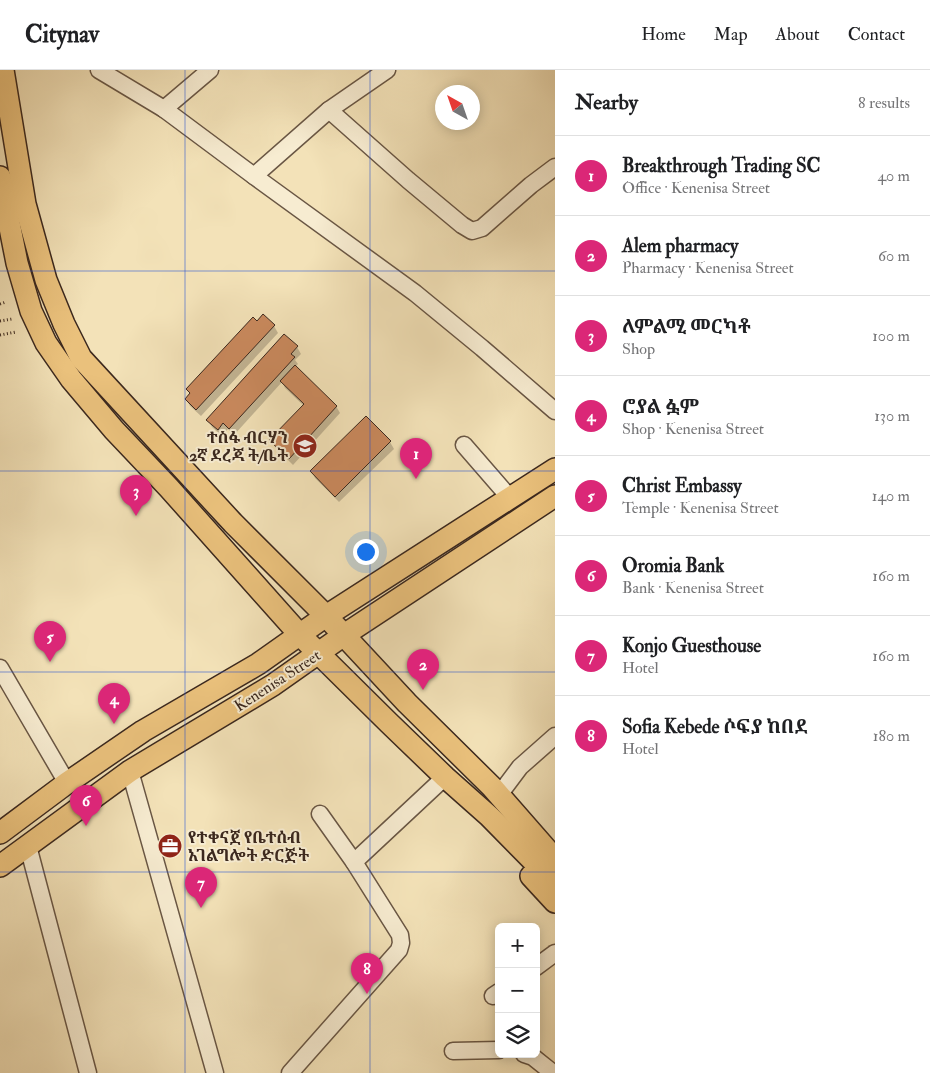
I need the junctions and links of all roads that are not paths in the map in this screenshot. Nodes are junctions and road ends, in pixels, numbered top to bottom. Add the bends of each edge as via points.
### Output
1 (3, 70) edge
2 (99, 70) edge
3 (210, 70) edge
4 (387, 70) edge
5 (164, 109) junction
6 (329, 110) junction
7 (555, 167) edge
8 (254, 176) junction
9 (0, 177) edge
10 (555, 411) edge
11 (464, 445) dead end
12 (555, 469) edge
13 (186, 471) junction
14 (169, 488) junction
15 (555, 496) edge
16 (510, 498) junction
17 (326, 616) junction
18 (300, 635) junction
19 (344, 636) junction
20 (318, 654) junction
21 (0, 668) edge
22 (555, 736) edge
23 (130, 771) junction
24 (445, 777) junction
25 (67, 783) junction
26 (497, 789) junction
27 (476, 804) junction
28 (320, 814) dead end
29 (0, 834) edge
30 (555, 837) edge
31 (28, 846) junction
32 (555, 859) edge
33 (354, 862) junction
34 (0, 866) edge
35 (555, 883) edge
36 (555, 902) edge
37 (555, 953) edge
38 (540, 964) edge
39 (495, 1050) edge
40 (453, 1051) dead end
41 (534, 1058) edge
42 (88, 1073) edge
43 (215, 1073) edge
44 (290, 1073) edge
45 (553, 1073) edge

1 - 13 main road via 25,204 46,280 64,324 81,358
2 - 5 street
3 - 5 street
4 - 6 street
5 - 8 street
6 - 7 street via 408,180 472,230 482,228
6 - 8 street
8 - 10 street via 415,293
9 - 14 main road via 17,263 31,311 46,343 114,430
11 - 16 street
12 - 16 main road, Kenenisa Street
13 - 14 main road
13 - 17 main road
14 - 18 main road
15 - 19 main road, Kenenisa Street
16 - 17 main road, Kenenisa Street
17 - 18 main road, Kenenisa Street
17 - 19 main road
18 - 20 main road
18 - 25 main road, Kenenisa Street via 258,664 143,731
19 - 20 main road, Kenenisa Street
19 - 26 main road via 407,703
20 - 23 main road, Kenenisa Street via 273,685
20 - 24 main road
21 - 25 street
22 - 26 street
23 - 31 main road, Kenenisa Street
23 - 43 street
24 - 27 main road
24 - 33 street
25 - 29 main road, Kenenisa Street
26 - 30 main road via 511,795
26 - 32 main road
27 - 35 main road
27 - 36 main road via 475,814 480,821
28 - 33 street
31 - 34 main road, Kenenisa Street
31 - 42 street
33 - 44 street via 400,935 399,950
37 - 38 street
39 - 40 street
41 - 45 street

